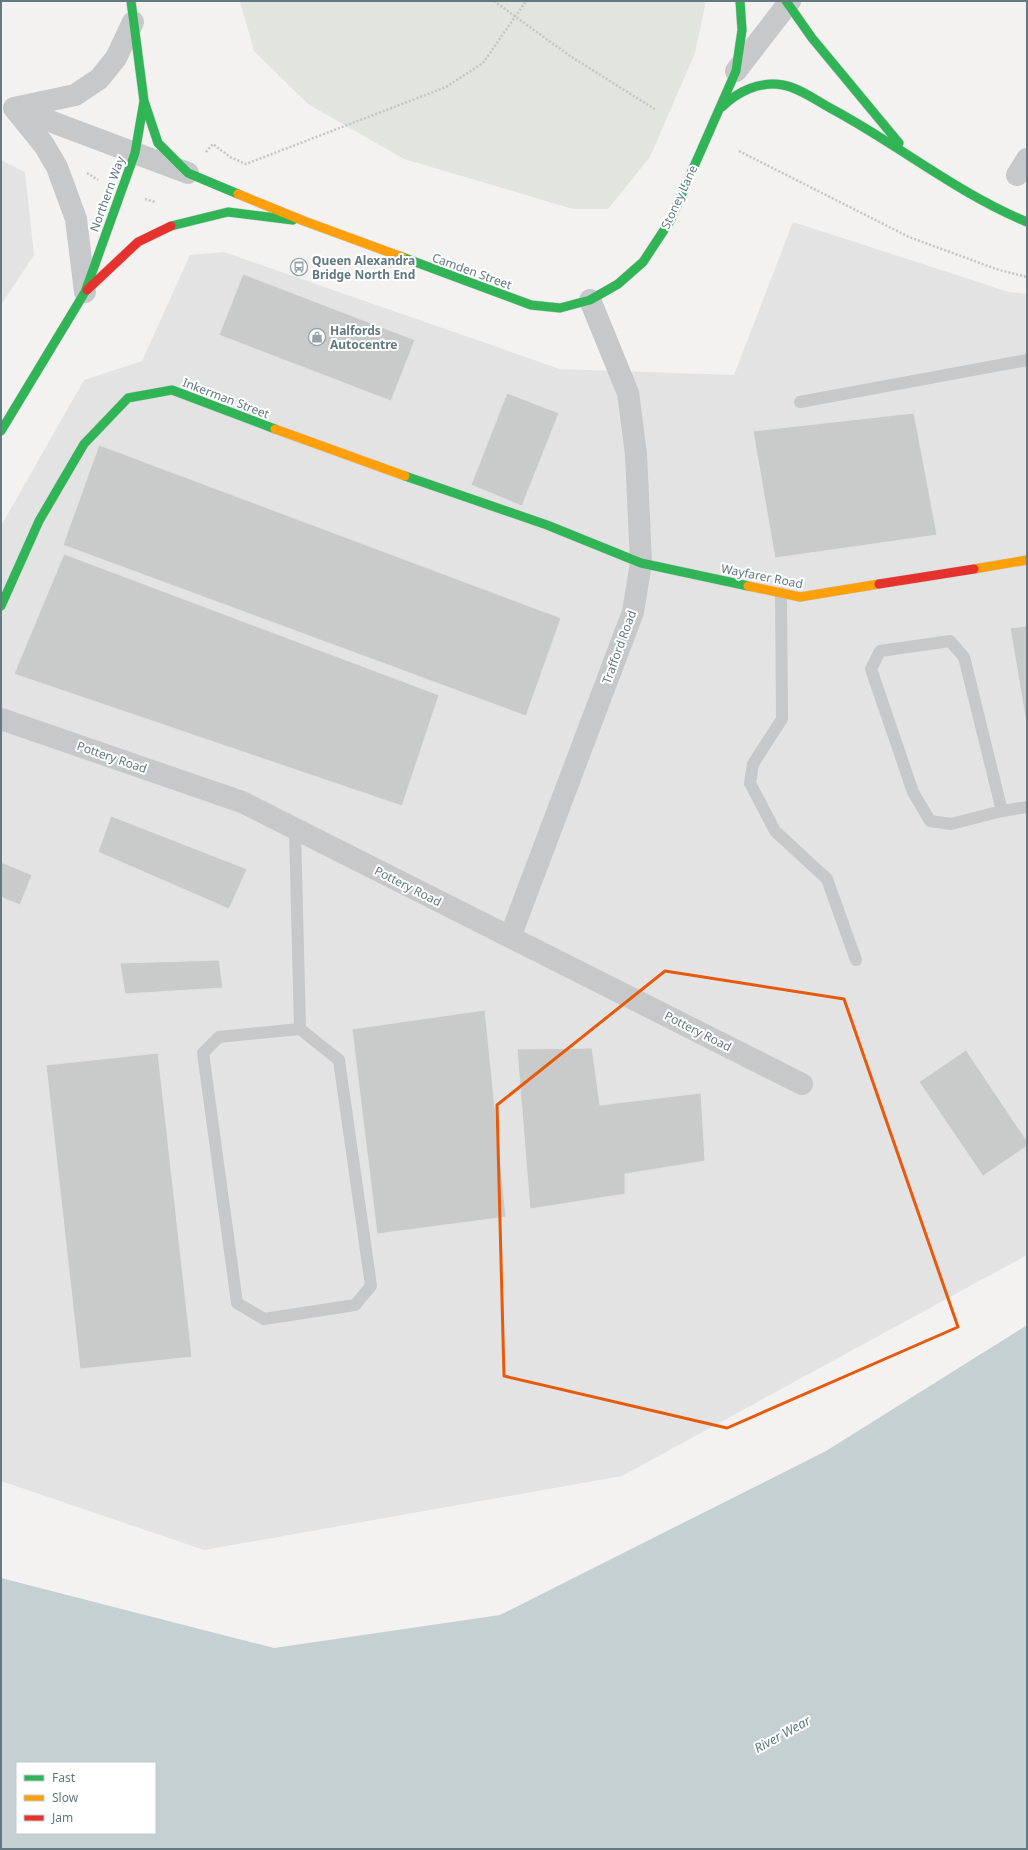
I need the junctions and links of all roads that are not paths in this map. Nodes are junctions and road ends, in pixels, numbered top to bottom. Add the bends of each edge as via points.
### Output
1 (740, 1) edge
2 (788, 2) edge
3 (132, 11) edge
4 (736, 71) junction
5 (144, 101) junction
6 (8, 106) edge
7 (716, 113) junction
8 (134, 152) junction
9 (908, 154) junction
10 (188, 173) junction
11 (304, 221) junction
12 (1027, 222) edge
13 (85, 292) junction
14 (590, 300) junction
15 (1027, 360) edge
16 (800, 402) dead end
17 (1, 431) edge
18 (547, 525) joint
19 (1027, 560) edge
20 (641, 563) junction
21 (781, 593) junction
22 (1, 606) edge
23 (1, 718) edge
24 (1027, 807) edge
25 (1002, 811) junction
26 (295, 829) junction
27 (510, 937) junction
28 (856, 960) dead end
29 (300, 1029) junction
30 (802, 1084) dead end

1 - 4 main road, Stoney Lane via 742,30
2 - 4 street
2 - 9 main road via 812,38
3 - 5 main road, Northern Way
3 - 6 street via 116,58 98,79 75,95
4 - 7 main road, Stoney Lane
5 - 8 main road, Northern Way
5 - 10 main road, Northern Way via 158,142
6 - 8 street
6 - 13 street via 44,145 57,166 76,219
7 - 9 main road via 733,95 751,87 783,85 834,110
7 - 14 main road, Stoney Lane via 666,227 643,262 618,284
8 - 10 street
8 - 13 main road, Northern Way
9 - 12 main road via 964,192
10 - 11 main road, Camden Street
11 - 13 main road, Camden Street via 228,212 166,227 138,242
11 - 14 main road, Camden Street via 531,305 560,308
13 - 17 main road
14 - 20 street, Trafford Road via 628,393 636,454
15 - 16 lane
18 - 20 main road, Wayfarer Road
18 - 22 main road, Inkerman Street via 348,457 172,390 128,398 84,444 39,521
19 - 21 main road, Wayfarer Road via 800,597
20 - 21 main road, Wayfarer Road
20 - 27 street, Trafford Road via 632,612
21 - 28 lane via 782,719 753,764 750,783 775,831 827,879
23 - 26 street, Pottery Road via 242,802
24 - 25 lane
25 - 25 lane via 951,824 930,820 913,792 870,670 880,651 950,641 964,657
26 - 27 street, Pottery Road
26 - 29 lane
27 - 30 street, Pottery Road
29 - 29 lane via 339,1060 371,1286 355,1305 264,1319 237,1303 203,1053 219,1037

